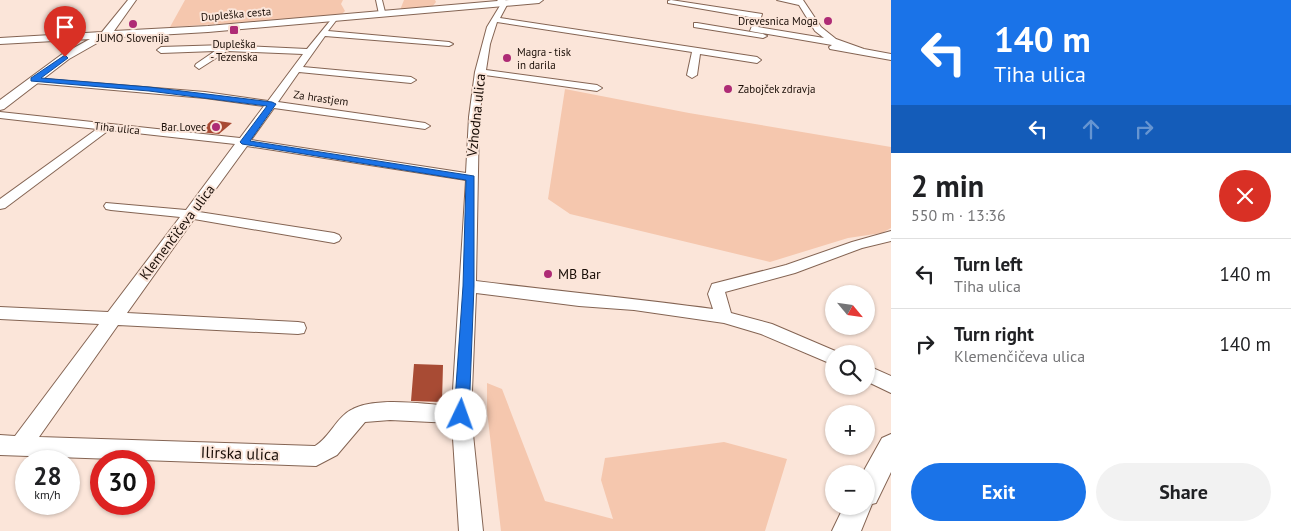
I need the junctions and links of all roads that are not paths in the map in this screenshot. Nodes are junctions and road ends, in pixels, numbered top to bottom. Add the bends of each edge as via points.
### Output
1 (132, 0) edge
2 (379, 0) edge
3 (540, 0) edge
4 (780, 0) edge
5 (502, 2) edge
6 (670, 2) dead end
7 (800, 2) edge
8 (383, 14) junction
9 (334, 18) junction
10 (496, 20) junction
11 (698, 25) dead end
12 (322, 33) junction
13 (102, 36) junction
14 (0, 41) edge
15 (449, 44) dead end
16 (844, 44) junction
17 (225, 48) junction
18 (161, 50) dead end
19 (858, 50) junction
20 (696, 51) junction
21 (308, 52) junction
22 (889, 57) edge
23 (757, 60) dead end
24 (198, 66) dead end
25 (296, 69) junction
26 (480, 72) junction
27 (692, 75) dead end
28 (34, 80) junction
29 (411, 80) dead end
30 (597, 88) dead end
31 (272, 104) junction
32 (0, 106) edge
33 (0, 115) edge
34 (107, 126) junction
35 (424, 126) dead end
36 (245, 142) junction
37 (471, 178) junction
38 (0, 205) edge
39 (111, 206) dead end
40 (190, 214) junction
41 (891, 236) edge
42 (334, 238) dead end
43 (468, 286) junction
44 (0, 313) edge
45 (724, 317) junction
46 (113, 319) junction
47 (298, 328) dead end
48 (825, 354) edge
49 (875, 377) edge
50 (891, 385) edge
51 (461, 415) junction
52 (0, 445) edge
53 (20, 446) junction
54 (891, 446) edge
55 (875, 476) edge
56 (854, 515) edge
57 (471, 531) edge
58 (846, 531) edge

1 - 13 street via 111,30
2 - 8 street
3 - 5 street, Dupleška cesta
4 - 7 street
5 - 8 street, Dupleška cesta
5 - 10 street, Vzhodna ulica
6 - 16 street via 759,16 753,28
7 - 16 street via 819,30
8 - 9 street, Dupleška cesta
9 - 12 street, Klemenčičeva ulica
9 - 13 street, Dupleška cesta
10 - 20 street
10 - 26 street, Vzhodna ulica via 487,39
11 - 19 street
12 - 15 street
12 - 21 street, Klemenčičeva ulica
13 - 14 street, Dupleška cesta
13 - 28 street
16 - 19 street
17 - 18 street
17 - 21 street
17 - 24 street
19 - 22 street
20 - 23 street
20 - 27 street
21 - 25 street, Klemenčičeva ulica
25 - 29 street
25 - 31 street, Klemenčičeva ulica
26 - 30 street
26 - 37 street, Vzhodna ulica
28 - 31 street, Za hrastjem via 149,89
28 - 32 street
31 - 35 street, Za hrastjem
31 - 36 street, Klemenčičeva ulica
33 - 34 street, Tiha ulica
34 - 36 street, Tiha ulica
34 - 38 street
36 - 37 street, Tiha ulica
36 - 40 street, Klemenčičeva ulica
37 - 43 street, Vzhodna ulica
39 - 40 street
40 - 42 street
40 - 46 street, Klemenčičeva ulica
41 - 45 street via 790,269 718,288 716,294
43 - 45 street
43 - 51 street, Vzhodna ulica
44 - 46 street
45 - 48 street via 766,329
46 - 47 street
46 - 53 street, Klemenčičeva ulica
49 - 50 street
51 - 53 street, Ilirska ulica via 373,411 358,415 329,451 316,456
51 - 57 street, Vzhodna ulica
52 - 53 street, Ilirska ulica
54 - 55 street
56 - 58 street

